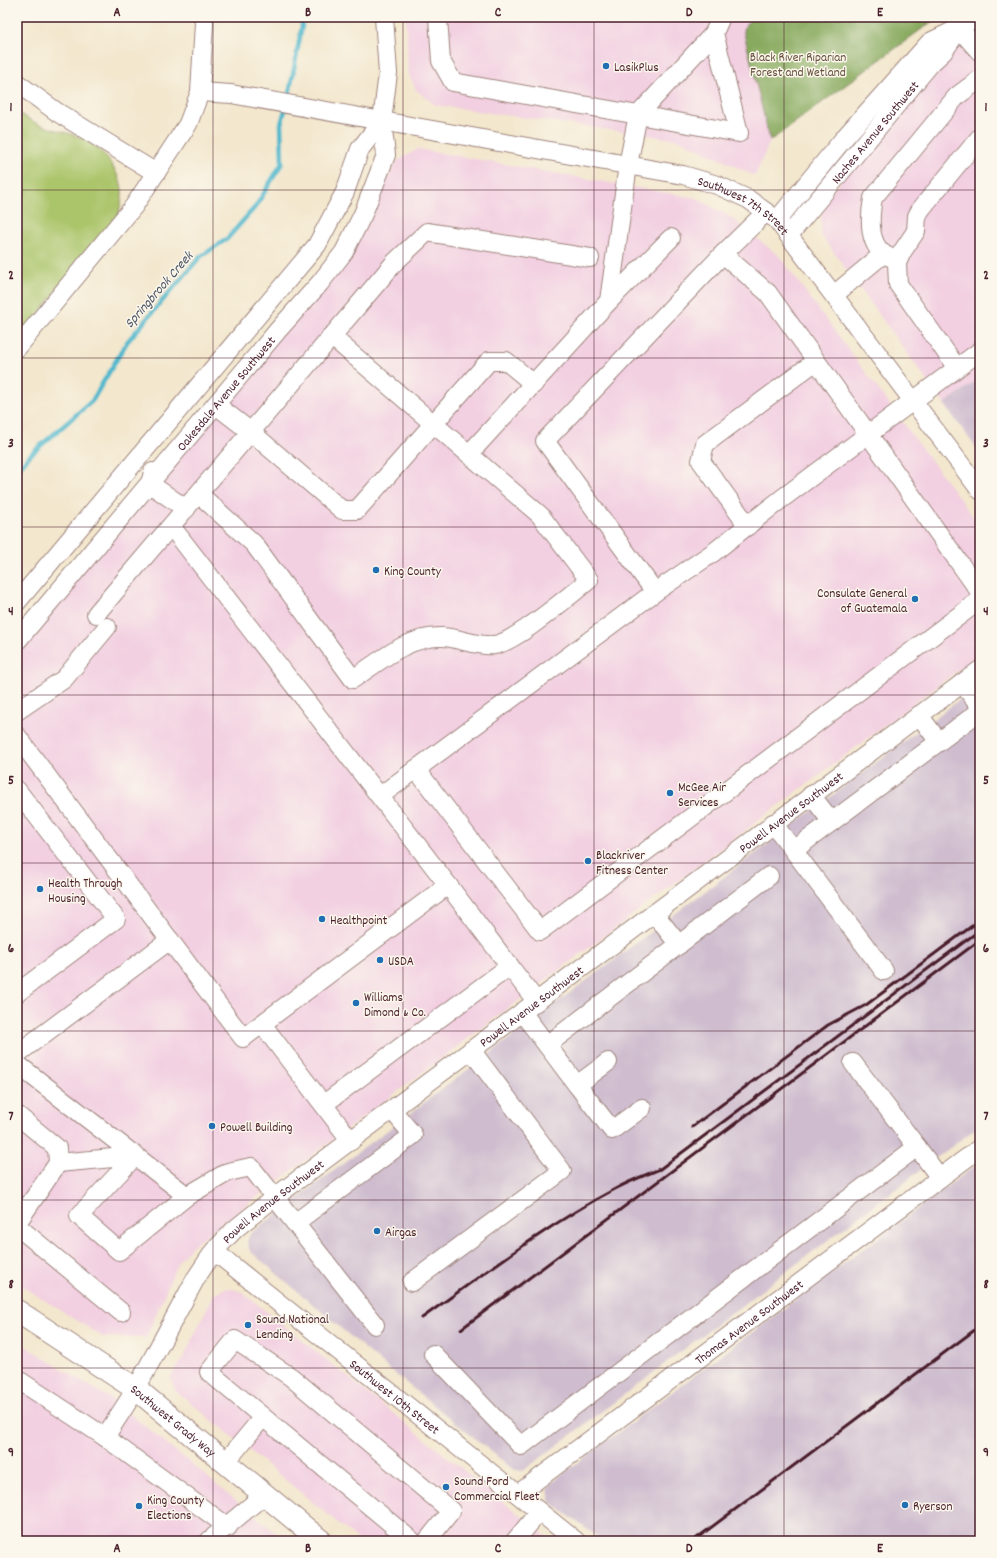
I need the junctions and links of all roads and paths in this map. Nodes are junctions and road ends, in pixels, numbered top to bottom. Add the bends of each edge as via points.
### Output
1 (203, 17) edge
2 (384, 17) edge
3 (438, 17) edge
4 (975, 17) edge
5 (718, 25) edge
6 (959, 28) junction
7 (980, 52) edge
8 (980, 79) edge
9 (17, 84) edge
10 (200, 92) junction
11 (638, 115) junction
12 (382, 121) junction
13 (980, 137) edge
14 (628, 165) junction
15 (156, 173) junction
16 (772, 216) junction
17 (789, 235) junction
18 (671, 238) dead end
19 (723, 254) junction
20 (891, 257) junction
21 (590, 258) dead end
22 (834, 295) junction
23 (609, 301) junction
24 (242, 336) junction
25 (331, 336) junction
26 (17, 348) edge
27 (980, 351) edge
28 (816, 361) junction
29 (957, 368) junction
30 (534, 384) junction
31 (914, 400) junction
32 (216, 405) junction
33 (434, 424) junction
34 (251, 432) junction
35 (868, 434) junction
36 (469, 454) junction
37 (150, 484) junction
38 (978, 484) edge
39 (199, 494) junction
40 (186, 509) junction
41 (172, 526) junction
42 (748, 526) junction
43 (655, 592) junction
44 (980, 592) edge
45 (980, 600) edge
46 (17, 602) edge
47 (17, 641) edge
48 (980, 670) edge
49 (962, 683) junction
50 (980, 706) edge
51 (17, 711) edge
52 (980, 711) edge
53 (918, 715) junction
54 (17, 736) edge
55 (939, 742) junction
56 (416, 769) junction
57 (17, 790) edge
58 (811, 795) junction
59 (380, 796) junction
60 (832, 822) junction
61 (773, 823) junction
62 (794, 850) junction
63 (769, 876) dead end
64 (448, 885) junction
65 (654, 913) junction
66 (170, 940) junction
67 (678, 945) junction
68 (510, 966) junction
69 (884, 971) dead end
70 (17, 994) edge
71 (536, 1001) junction
72 (522, 1012) junction
73 (262, 1024) junction
74 (547, 1046) junction
75 (471, 1050) junction
76 (17, 1054) edge
77 (608, 1062) dead end
78 (853, 1063) dead end
79 (17, 1064) edge
80 (577, 1085) junction
81 (324, 1104) junction
82 (642, 1108) dead end
83 (392, 1110) junction
84 (17, 1116) edge
85 (351, 1141) junction
86 (917, 1147) junction
87 (980, 1148) edge
88 (135, 1156) junction
89 (58, 1163) junction
90 (940, 1178) junction
91 (187, 1196) junction
92 (275, 1197) junction
93 (17, 1223) edge
94 (295, 1223) junction
95 (17, 1226) edge
96 (214, 1251) junction
97 (412, 1282) dead end
98 (17, 1311) edge
99 (121, 1312) dead end
100 (375, 1325) dead end
101 (433, 1354) dead end
102 (17, 1379) edge
103 (136, 1389) junction
104 (263, 1417) junction
105 (105, 1437) junction
106 (225, 1463) junction
107 (518, 1494) junction
108 (264, 1495) junction
109 (539, 1512) junction
110 (228, 1527) junction
111 (209, 1541) edge
112 (321, 1541) edge
113 (412, 1541) edge
114 (427, 1541) edge
115 (515, 1541) edge
116 (576, 1541) edge

1 - 10 street
2 - 12 street, Oakesdale Avenue Southwest via 388,73
3 - 11 street via 441,61 453,82
4 - 6 street, Naches Avenue Southwest
5 - 11 street
5 - 11 street via 739,133
6 - 7 street
6 - 16 street, Naches Avenue Southwest via 930,42
6 - 17 street, Naches Avenue Southwest via 942,52 857,150
8 - 20 street via 958,96 873,198 869,217 874,242
9 - 15 street via 57,112
10 - 12 street, Southwest 7th Street via 242,96
10 - 15 street via 188,124
11 - 14 street
12 - 14 street, Southwest 7th Street
12 - 24 street, Oakesdale Avenue Southwest via 360,149 345,192 317,245
12 - 32 street, Oakesdale Avenue Southwest via 386,155 363,214 344,252
13 - 20 street via 921,209 917,216 916,230
14 - 16 street, Southwest 7th Street via 683,175 717,185 748,199
14 - 23 street
15 - 26 street via 134,206
16 - 17 street, Southwest 7th Street
16 - 19 street, Naches Avenue Southwest
17 - 22 street, Southwest 7th Street
18 - 23 street
19 - 28 street via 768,294
19 - 43 street, Naches Avenue Southwest via 545,441
20 - 22 street
20 - 29 street via 898,284
21 - 25 street via 427,232 395,262
22 - 31 street, Southwest 7th Street
23 - 30 street
24 - 37 street via 234,360 159,451
24 - 46 street, Oakesdale Avenue Southwest
25 - 33 street
25 - 34 street
27 - 29 street
28 - 35 street
28 - 42 street via 705,444 701,461
29 - 31 street
30 - 33 street via 506,361 490,361
30 - 36 street
31 - 35 street
31 - 38 street, Southwest 7th Street
32 - 34 street
32 - 37 street, Oakesdale Avenue Southwest
33 - 34 street via 357,510 342,510
33 - 36 street
34 - 39 street
35 - 42 street
35 - 44 street
36 - 39 street via 540,515 589,580 510,640 494,645 442,636 422,638 400,648 353,679 254,544
37 - 40 street
37 - 47 street, Oakesdale Avenue Southwest
39 - 40 street
40 - 41 street
41 - 51 street via 101,620 64,679
41 - 59 street
42 - 43 street
43 - 56 street
45 - 56 street via 540,931
48 - 49 street, Powell Avenue Southwest
49 - 50 street
49 - 53 street, Powell Avenue Southwest
52 - 55 street
53 - 55 street
53 - 58 street, Powell Avenue Southwest
54 - 66 street
55 - 60 street
56 - 59 street
57 - 70 street via 116,919
58 - 60 street
58 - 61 street, Powell Avenue Southwest
59 - 64 street
60 - 62 street
61 - 62 street
61 - 65 street, Powell Avenue Southwest
62 - 69 street
63 - 67 street
64 - 68 street
64 - 73 street
65 - 67 street
65 - 71 street, Powell Avenue Southwest
66 - 73 street via 243,1038
66 - 76 street
67 - 74 street
68 - 71 street
68 - 81 street
71 - 72 street, Powell Avenue Southwest
72 - 74 street
72 - 75 street, Powell Avenue Southwest
73 - 81 street
74 - 80 street
75 - 83 street, Powell Avenue Southwest
75 - 97 street via 562,1171
77 - 80 street
78 - 86 street
79 - 88 street
80 - 82 street via 612,1130
81 - 85 street
83 - 85 street, Powell Avenue Southwest
83 - 94 street via 413,1135
84 - 89 street via 57,1148
85 - 92 street, Powell Avenue Southwest
86 - 90 street
86 - 101 street via 521,1446
87 - 90 street, Thomas Avenue Southwest
88 - 89 street
88 - 91 street
88 - 91 street via 79,1216 119,1251
89 - 93 street
90 - 107 street, Thomas Avenue Southwest
91 - 92 street via 228,1172 251,1167
92 - 94 street
92 - 96 street, Powell Avenue Southwest via 235,1228
94 - 100 street
95 - 99 street
96 - 103 street, Powell Avenue Southwest via 196,1278
96 - 107 street, Southwest 10th Street
98 - 103 main road, Southwest Grady Way
102 - 105 street
103 - 105 street, Powell Avenue Southwest
103 - 106 main road, Southwest Grady Way
104 - 106 street
104 - 113 street
104 - 114 street via 209,1372 235,1340 292,1377 451,1511
105 - 110 street
106 - 108 main road, Southwest Grady Way
107 - 109 street, Southwest 10th Street
108 - 110 street
108 - 112 main road, Southwest Grady Way
109 - 115 street
109 - 116 street, Southwest 10th Street
110 - 111 street

